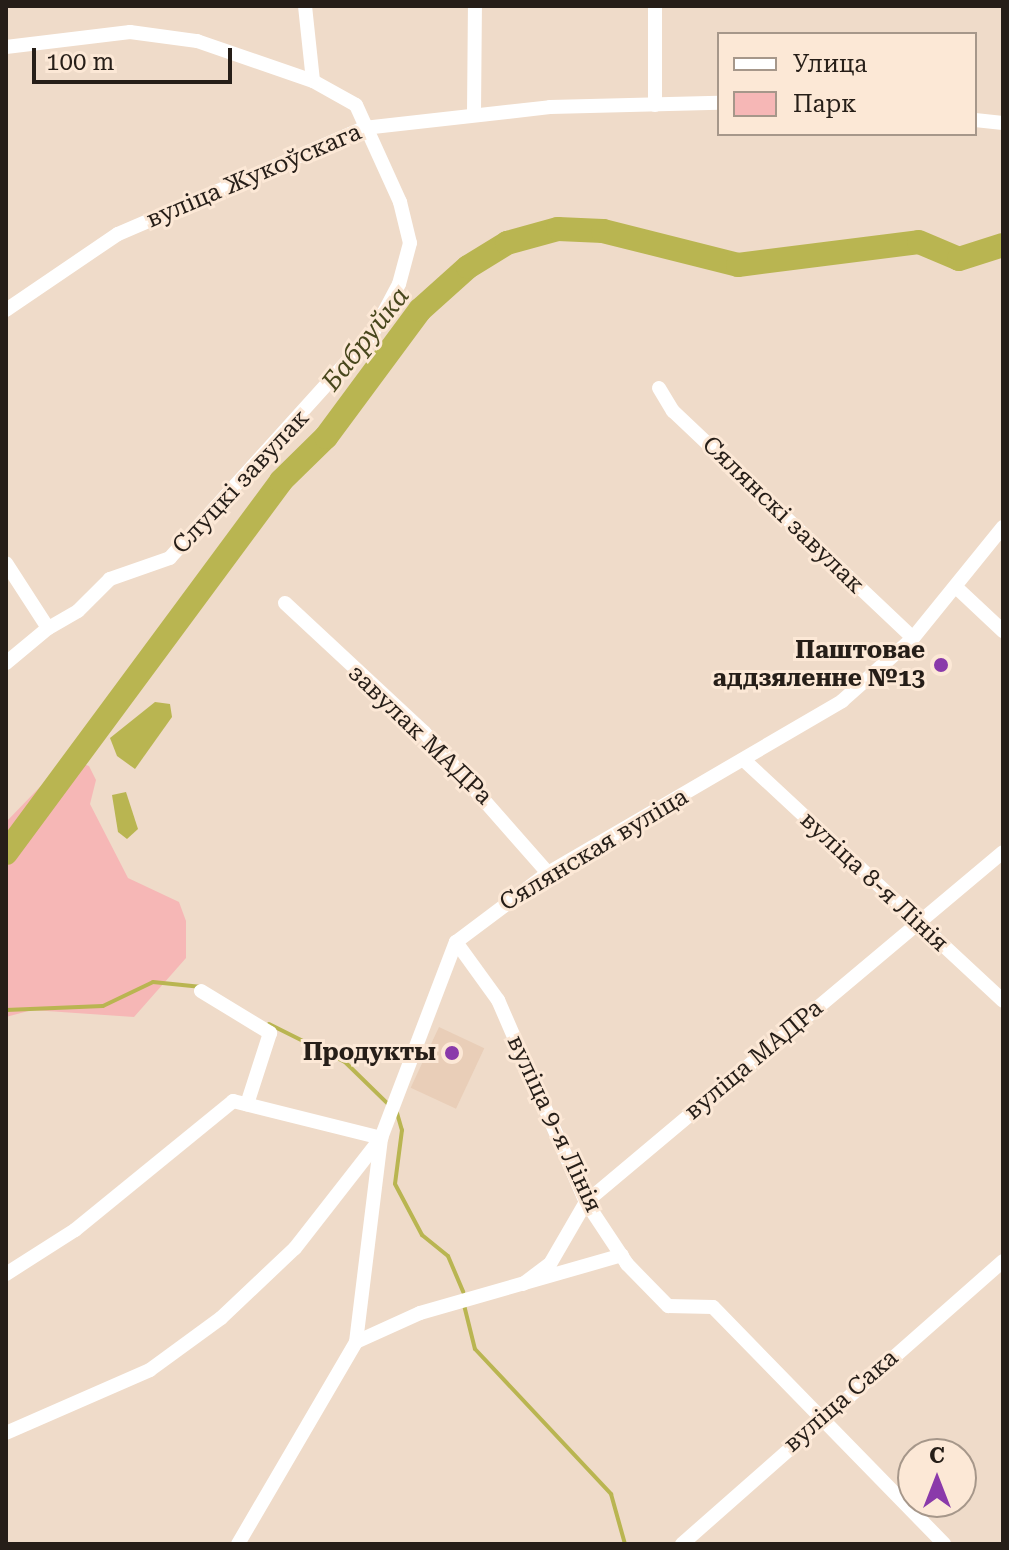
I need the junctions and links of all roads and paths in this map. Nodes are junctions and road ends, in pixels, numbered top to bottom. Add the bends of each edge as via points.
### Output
1 (305, 6) edge
2 (475, 6) edge
3 (655, 6) edge
4 (6, 47) edge
5 (313, 81) junction
6 (717, 103) edge
7 (655, 105) junction
8 (474, 114) junction
9 (977, 120) edge
10 (1003, 123) edge
11 (364, 128) junction
12 (6, 310) edge
13 (659, 388) dead end
14 (1003, 527) edge
15 (6, 563) edge
16 (957, 588) junction
17 (285, 603) dead end
18 (48, 628) junction
19 (1003, 631) edge
20 (913, 638) junction
21 (6, 663) edge
22 (745, 761) junction
23 (1003, 852) edge
24 (548, 873) junction
25 (917, 923) junction
26 (456, 942) junction
27 (201, 991) dead end
28 (1003, 1001) edge
29 (247, 1104) junction
30 (381, 1138) junction
31 (586, 1202) junction
32 (622, 1255) junction
33 (1003, 1261) edge
34 (6, 1274) edge
35 (523, 1284) junction
36 (356, 1342) junction
37 (819, 1419) junction
38 (6, 1433) edge
39 (238, 1544) edge
40 (682, 1544) edge
41 (944, 1544) edge

1 - 5 street
2 - 8 street
3 - 7 street
4 - 5 street, Слуцкі завулак via 130,32 197,41
5 - 11 street, Слуцкі завулак via 356,105
6 - 7 street, вуліца Жукоўскага
7 - 8 street, вуліца Жукоўскага
8 - 11 street, вуліца Жукоўскага
9 - 10 street
11 - 12 street, вуліца Жукоўскага via 118,234
11 - 18 street, Слуцкі завулак via 400,202 410,243 399,284 373,333 170,558 110,579 78,611
13 - 20 street, Сялянскі завулак via 673,411
14 - 16 street, Сялянская вуліца
15 - 18 street
16 - 19 street
16 - 20 street, Сялянская вуліца
17 - 24 street, завулак МАДРа via 424,732
18 - 21 street, Слуцкі завулак
20 - 22 street, Сялянская вуліца via 842,701
22 - 24 street, Сялянская вуліца
22 - 25 street, вуліца 8-я Лінія
23 - 25 street, вуліца МАДРа
24 - 26 street, Сялянская вуліца
25 - 28 street, вуліца 8-я Лінія
25 - 31 street, вуліца МАДРа
26 - 30 street
26 - 31 street, вуліца 9-я Лінія via 498,1000
27 - 29 street via 270,1033
29 - 30 street
29 - 34 street via 233,1101 75,1230
30 - 36 street
30 - 38 street via 295,1248 221,1318 150,1370
31 - 32 street, вуліца 9-я Лінія
31 - 35 street, вуліца МАДРа via 550,1264
32 - 35 street, вуліца МАДРа
32 - 37 street, вуліца 9-я Лінія via 668,1306 713,1307
33 - 37 street, вуліца Сака
35 - 36 street, вуліца МАДРа via 420,1313
36 - 39 street
37 - 40 street, вуліца Сака
37 - 41 street, вуліца 9-я Лінія

